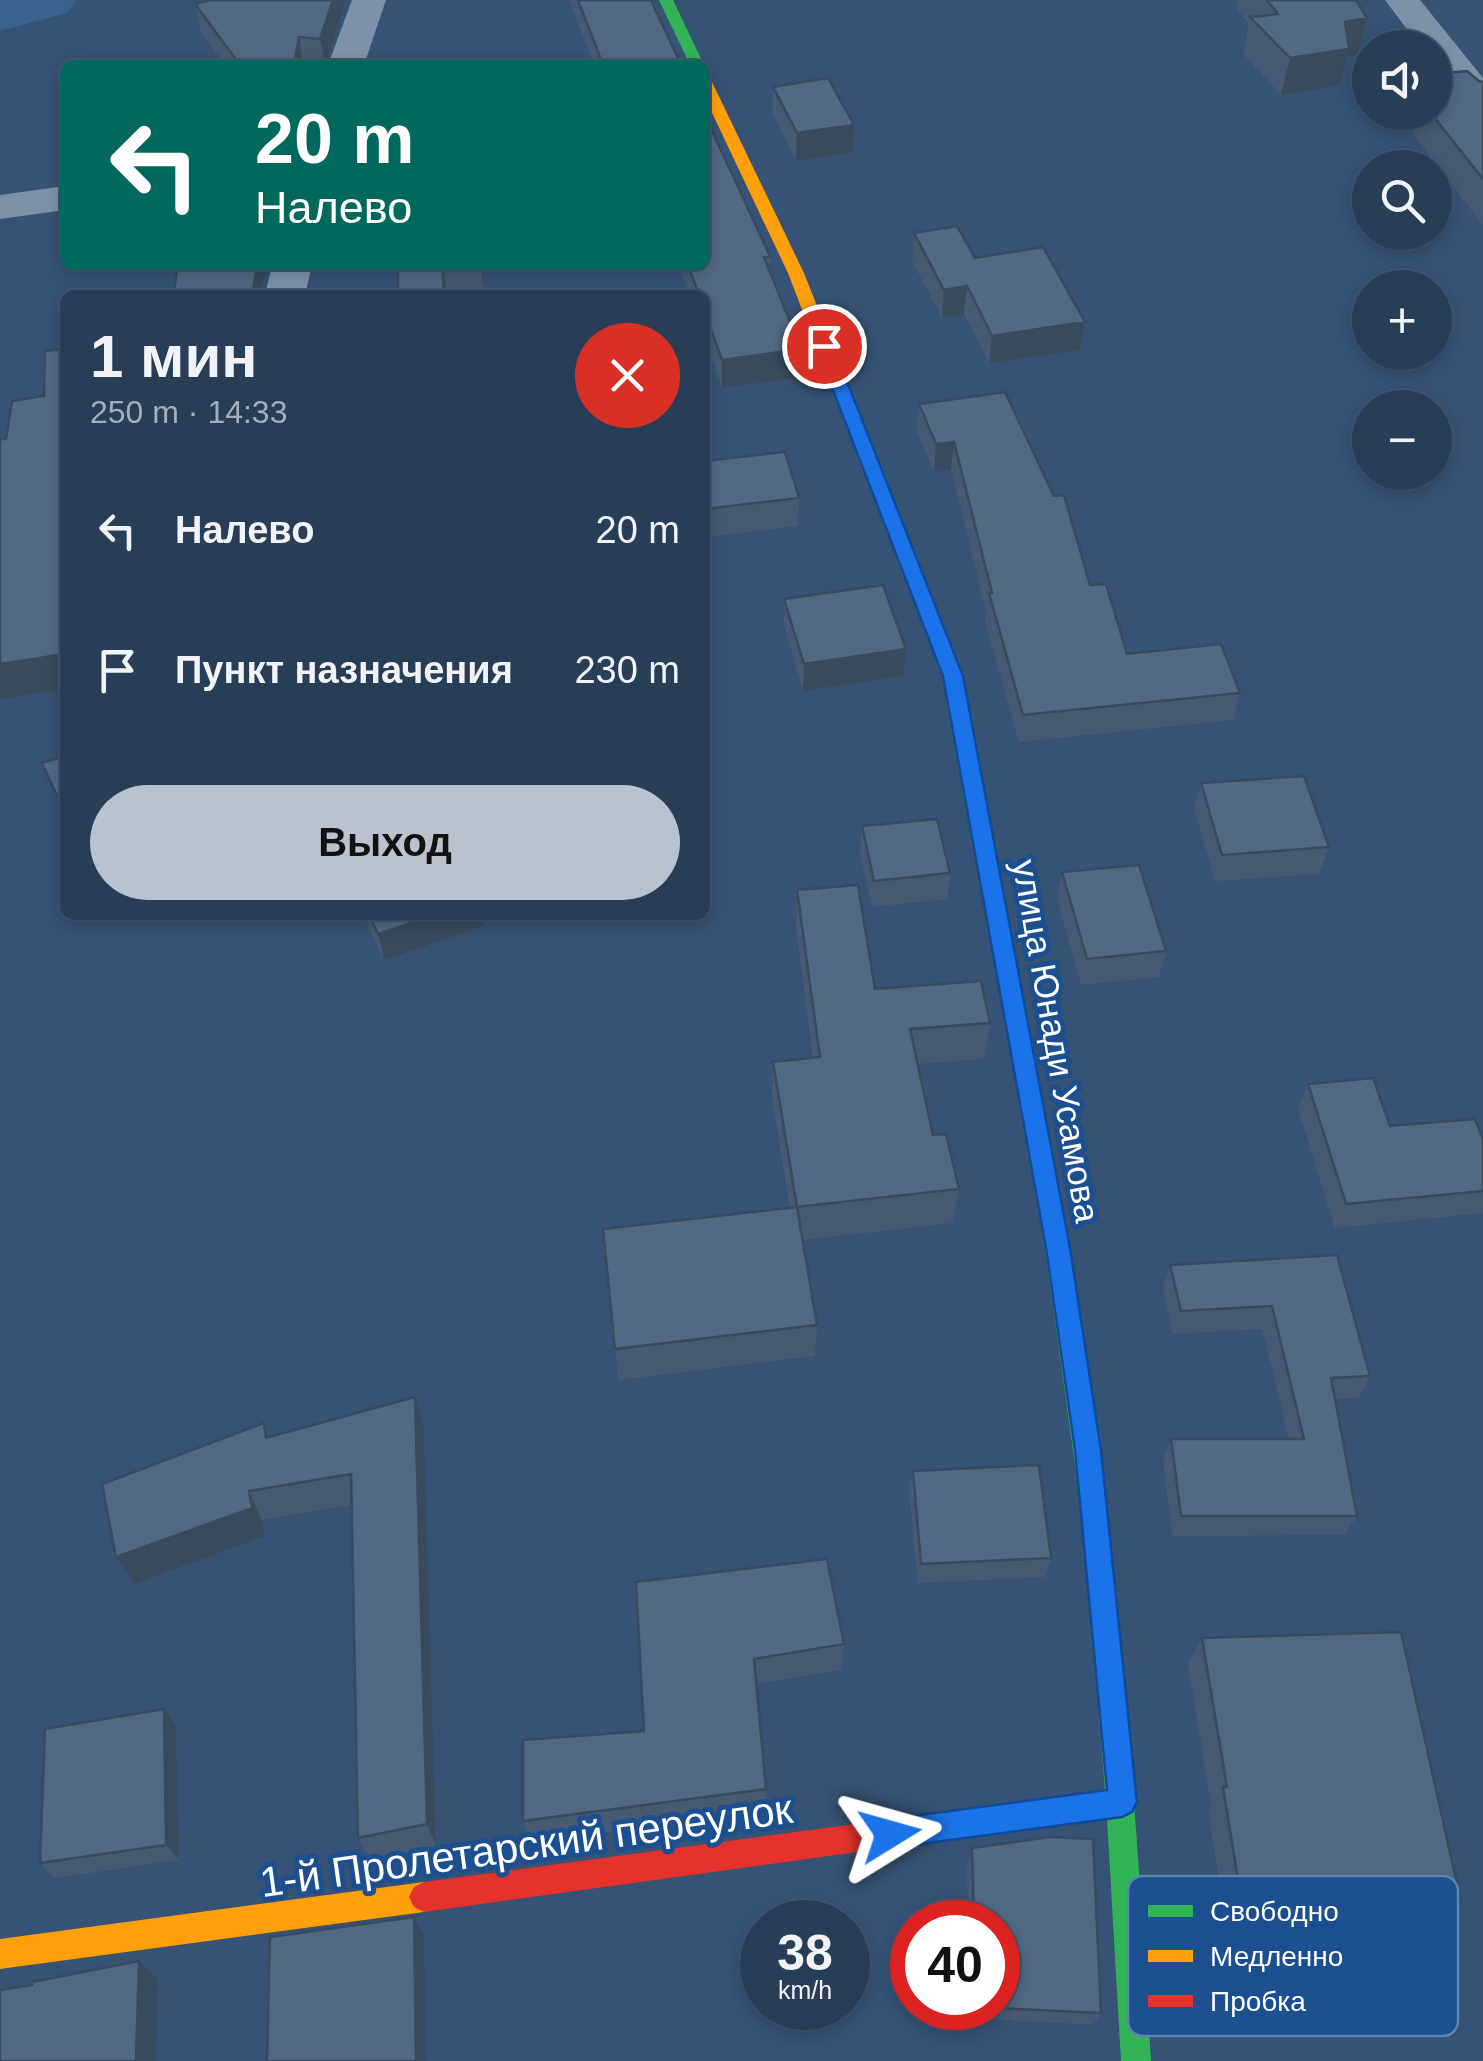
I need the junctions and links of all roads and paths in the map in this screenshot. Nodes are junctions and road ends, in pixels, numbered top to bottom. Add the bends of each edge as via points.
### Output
1 (369, 0) edge
2 (666, 0) edge
3 (1402, 0) edge
4 (348, 60) edge
5 (695, 60) edge
6 (710, 92) edge
7 (1483, 102) edge
8 (60, 199) edge
9 (0, 207) edge
10 (1122, 1802) junction
11 (1128, 1913) edge
12 (0, 1954) edge
13 (1135, 2036) edge
14 (1136, 2061) edge

1 - 4 street
2 - 5 street
3 - 7 street
6 - 10 street, улица Юнади Усамова via 796,273 953,676 1061,1266 1088,1450
8 - 9 street
10 - 11 street, улица Юнади Усамова
10 - 12 street, 1-й Пролетарский переулок
13 - 14 street, улица Юнади Усамова

